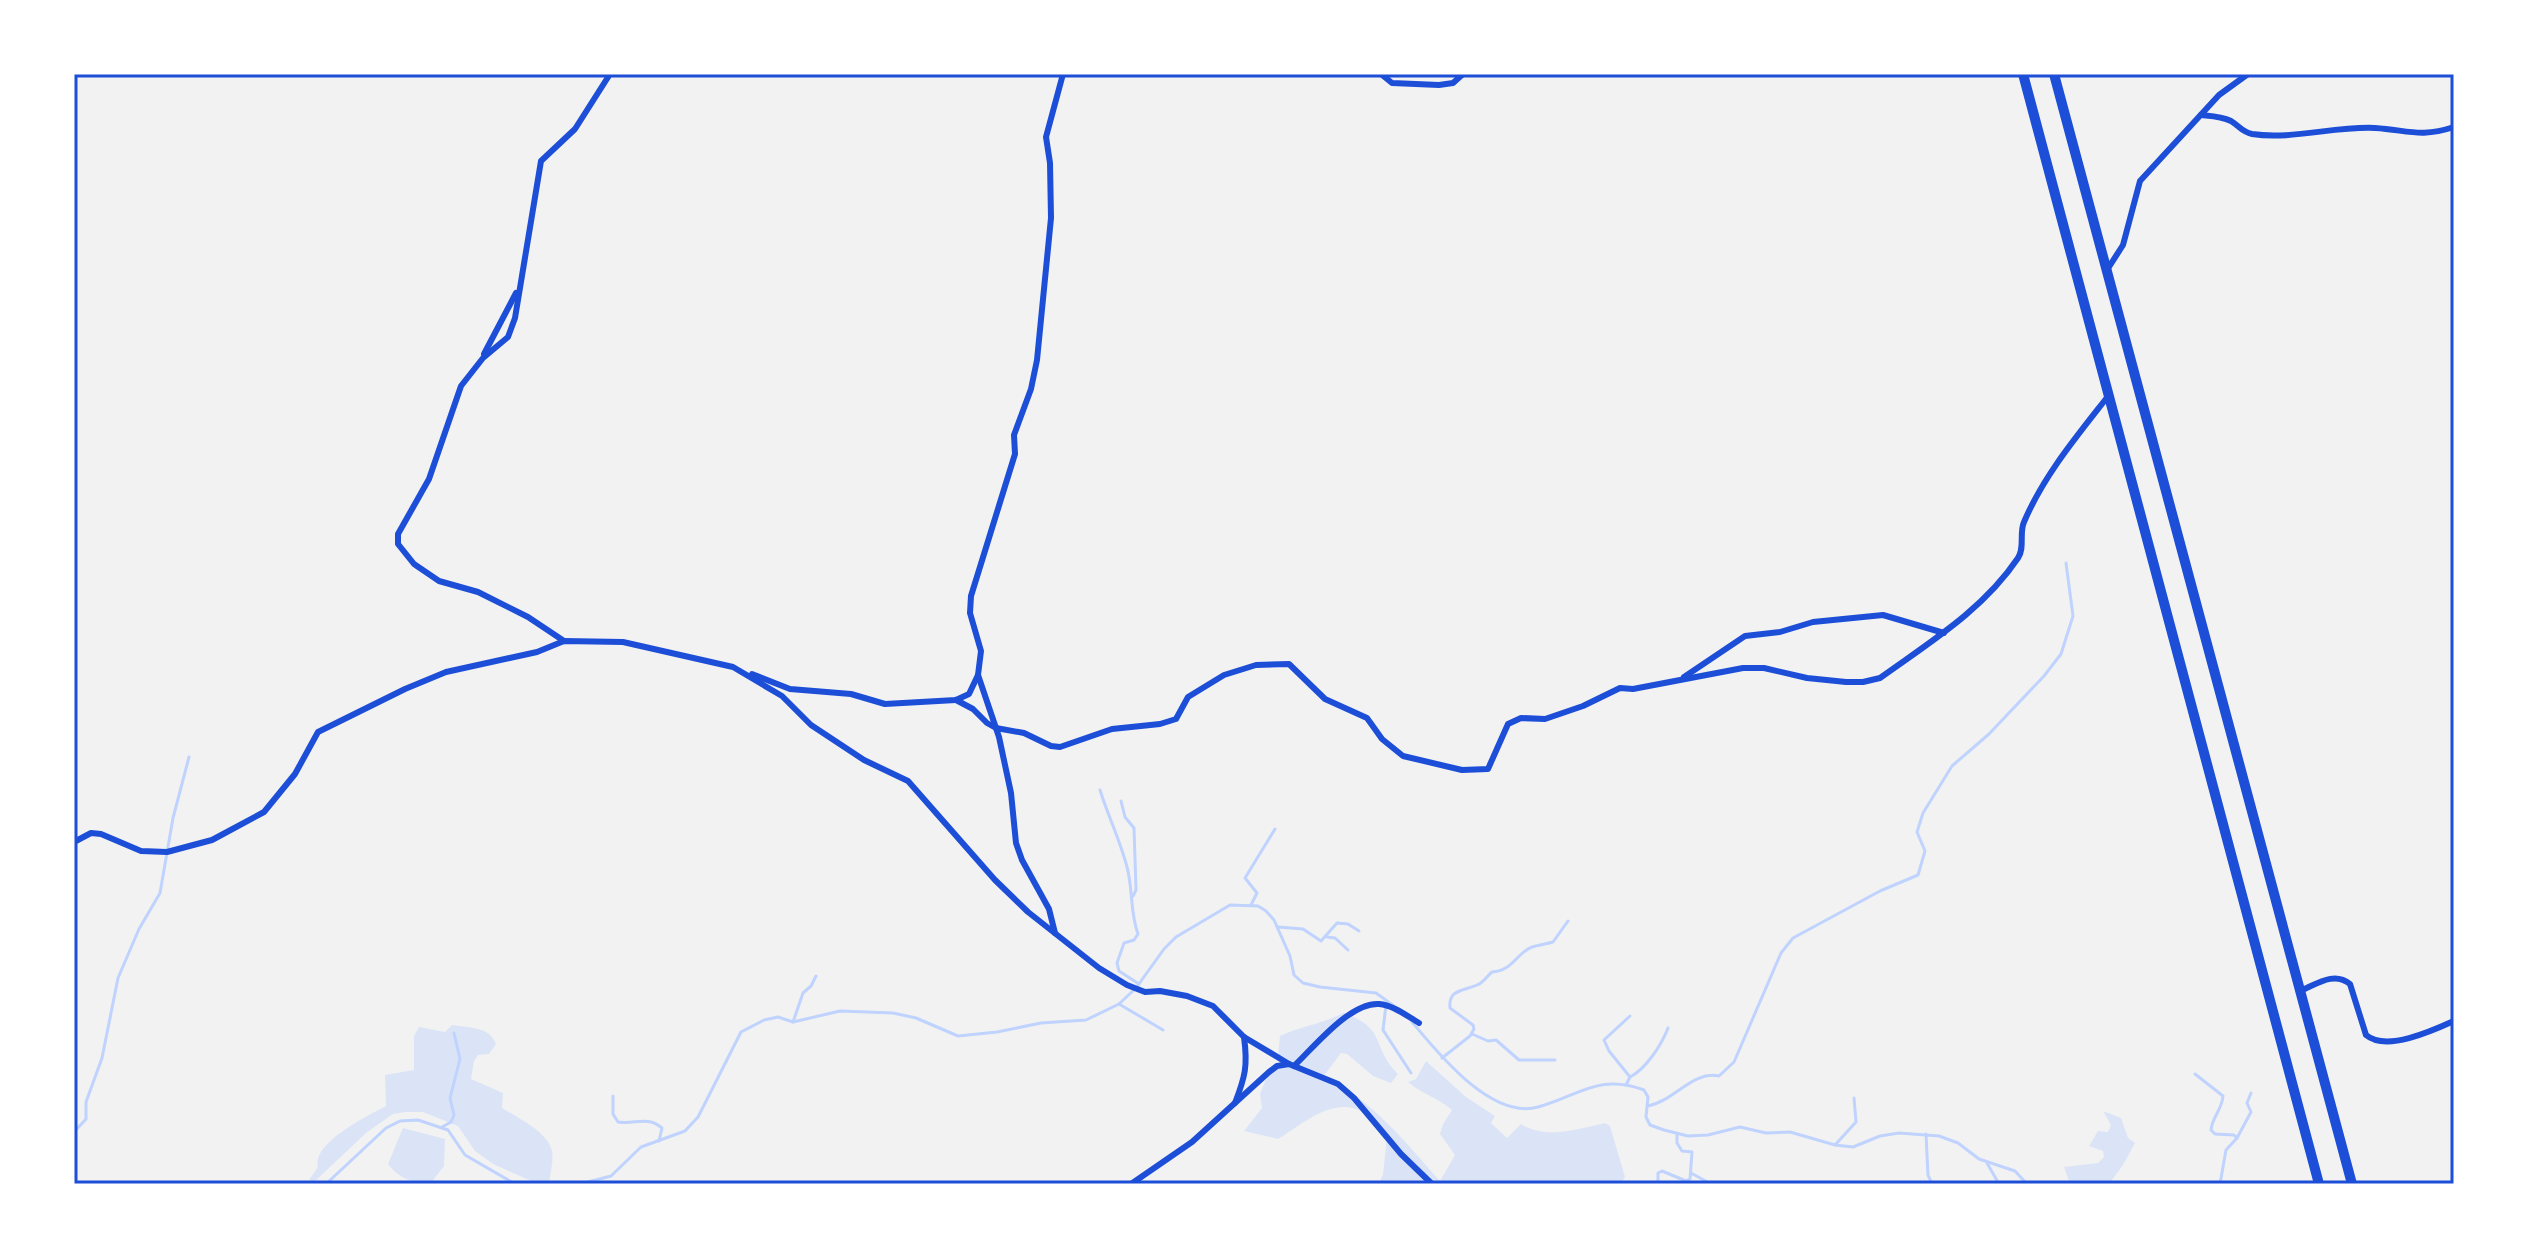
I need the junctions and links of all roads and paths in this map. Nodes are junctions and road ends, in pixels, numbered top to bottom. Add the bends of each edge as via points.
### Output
1 (610, 74) edge
2 (1063, 74) edge
3 (1381, 74) edge
4 (1463, 74) edge
5 (2023, 74) edge
6 (2054, 74) edge
7 (2248, 74) edge
8 (2201, 115) junction
9 (2454, 127) edge
10 (2107, 270) junction
11 (518, 289) junction
12 (483, 358) junction
13 (2109, 395) junction
14 (1944, 633) junction
15 (564, 641) junction
16 (733, 667) junction
17 (978, 675) junction
18 (1681, 679) junction
19 (956, 700) junction
20 (996, 728) junction
21 (74, 842) edge
22 (1055, 933) junction
23 (2300, 991) junction
24 (2454, 1021) edge
25 (1419, 1023) dead end
26 (1244, 1037) junction
27 (1291, 1065) junction
28 (1234, 1105) junction
29 (1131, 1184) edge
30 (1432, 1184) edge
31 (2319, 1184) edge
32 (2352, 1184) edge

1 - 11 street via 575,129 541,161
2 - 17 street via 1046,137 1051,218 1037,360 1014,435 1015,454 971,596 970,613 981,651
3 - 4 street via 1392,83 1439,85 1453,83
5 - 13 highway
6 - 10 highway
7 - 8 street
8 - 9 street via 2221,116 2254,134 2374,128 2432,134
8 - 10 street via 2140,181 2123,245
10 - 23 highway
11 - 12 street
11 - 12 street via 508,337
12 - 15 street via 461,386 429,479 398,534 398,544 414,564 439,581 478,592
13 - 14 street via 2054,465 2022,526 2021,554 1975,609
13 - 31 highway
14 - 18 street via 1880,678 1863,682 1764,668
14 - 18 street via 1883,615 1813,622 1745,636
15 - 16 street via 623,642
15 - 21 street via 446,672 318,732 295,774 264,812 212,840 167,852 141,851 101,834
16 - 19 street via 790,689 851,694 885,704
16 - 22 street via 782,696 811,725 864,760 908,781 995,880
17 - 19 street via 969,694
17 - 20 street
18 - 20 street via 1620,688 1545,719 1521,718 1508,724 1488,769 1462,770 1403,756 1367,718 1325,699 1289,664 1256,665 1224,675 1188,697 1176,719 1103,731 1060,747
19 - 20 street
20 - 22 street via 1016,843 1049,909
22 - 26 street via 1127,985 1213,1006
23 - 24 street via 2329,978 2344,979 2366,1035 2378,1042
23 - 32 highway
25 - 27 street via 1377,1003 1359,1007
26 - 27 street
26 - 28 street via 1246,1076
27 - 28 street via 1277,1066
27 - 30 street via 1338,1084
28 - 29 street

